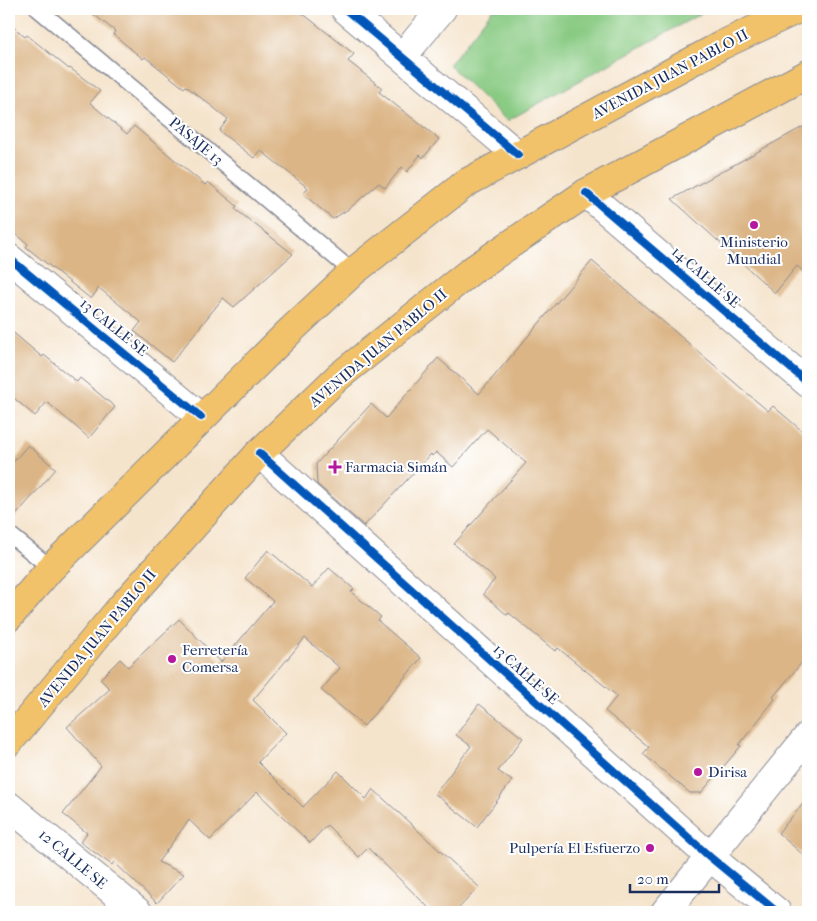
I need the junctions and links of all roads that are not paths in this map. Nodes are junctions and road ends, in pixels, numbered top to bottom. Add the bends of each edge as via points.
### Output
1 (38, 9) edge
2 (345, 9) edge
3 (442, 9) edge
4 (798, 9) edge
5 (402, 58) junction
6 (808, 74) edge
7 (518, 155) junction
8 (586, 193) junction
9 (9, 258) edge
10 (353, 272) junction
11 (808, 383) edge
12 (201, 417) junction
13 (259, 453) junction
14 (9, 534) edge
15 (50, 568) junction
16 (9, 617) edge
17 (808, 736) edge
18 (9, 742) edge
19 (9, 806) edge
20 (710, 857) junction
21 (138, 912) edge
22 (665, 912) edge
23 (777, 912) edge

1 - 10 lane, PASAJE 13
2 - 5 street
3 - 5 street
4 - 7 highway, AVENIDA JUAN PABLO II via 722,44
5 - 7 street
6 - 8 highway, AVENIDA JUAN PABLO II
7 - 10 highway, AVENIDA JUAN PABLO II via 466,183
8 - 11 street, 14 CALLE SE
8 - 13 highway, AVENIDA JUAN PABLO II via 471,271 338,377
9 - 12 street, 13 CALLE SE
10 - 12 highway, AVENIDA JUAN PABLO II
12 - 15 highway, AVENIDA JUAN PABLO II
13 - 18 highway, AVENIDA JUAN PABLO II via 121,607
13 - 20 street, 13 CALLE SE
14 - 15 lane
15 - 16 highway, AVENIDA JUAN PABLO II
17 - 20 street
19 - 21 street, 12 CALLE SE
20 - 22 street
20 - 23 street, 13 CALLE SE

